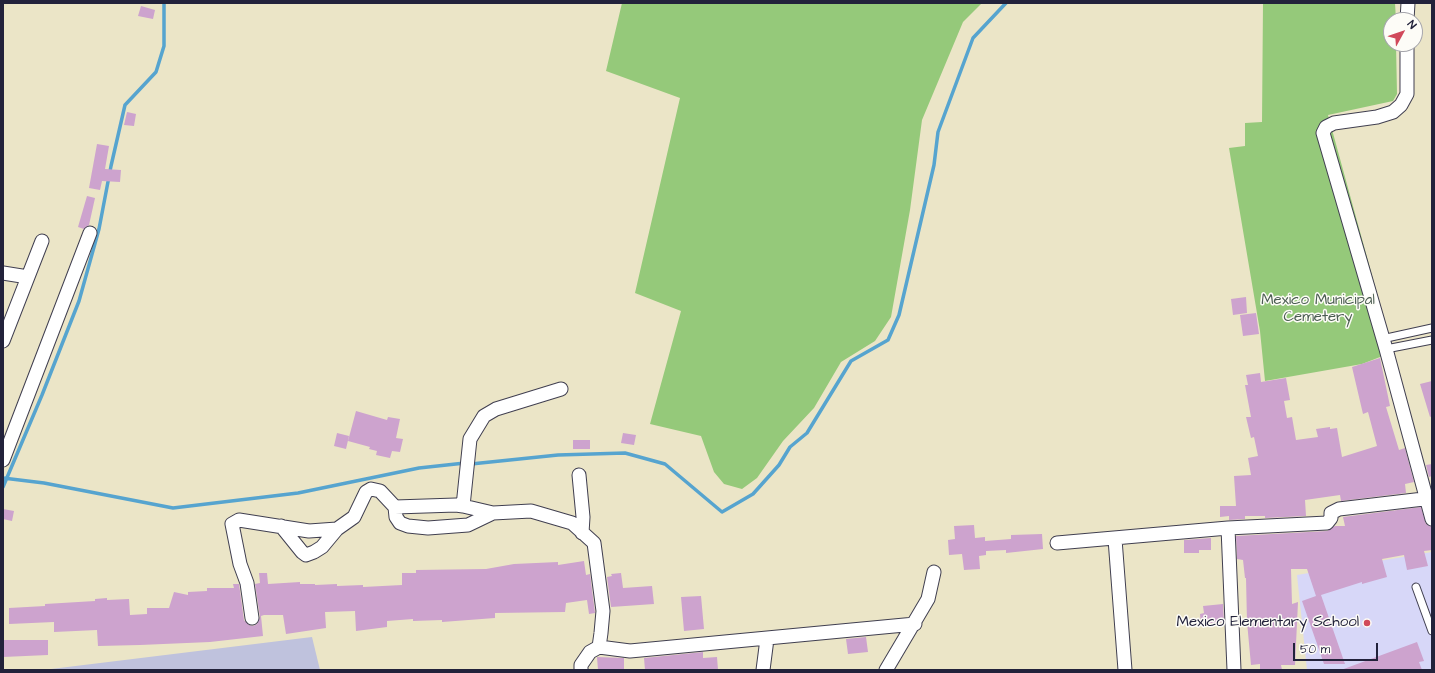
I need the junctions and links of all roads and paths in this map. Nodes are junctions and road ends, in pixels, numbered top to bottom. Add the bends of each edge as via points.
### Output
1 (1407, 52) edge
2 (90, 233) dead end
3 (42, 241) dead end
4 (3, 273) edge
5 (28, 277) junction
6 (6, 328) edge
7 (1432, 328) edge
8 (1432, 340) edge
9 (3, 341) edge
10 (1384, 344) junction
11 (561, 389) dead end
12 (3, 460) edge
13 (579, 476) dead end
14 (1429, 499) edge
15 (463, 506) junction
16 (395, 507) junction
17 (494, 514) junction
18 (1432, 519) edge
19 (281, 526) junction
20 (1228, 528) junction
21 (337, 529) junction
22 (582, 533) junction
23 (1115, 539) junction
24 (1057, 543) dead end
25 (934, 572) dead end
26 (1416, 587) dead end
27 (252, 618) dead end
28 (915, 624) junction
29 (1432, 631) edge
30 (767, 639) junction
31 (598, 647) junction
32 (580, 670) edge
33 (763, 670) edge
34 (886, 670) edge
35 (1125, 670) edge
36 (1234, 670) edge

1 - 10 street via 1407,94 1401,106 1393,112 1377,117 1334,123 1326,127 1323,133
2 - 12 street
3 - 5 street
4 - 5 street
5 - 6 street
6 - 9 street
7 - 10 lane
8 - 10 lane
10 - 14 street
11 - 15 street via 496,409 484,416 470,439
13 - 22 street
14 - 18 street
14 - 20 street via 1339,509 1331,513 1331,518 1327,522
15 - 16 street via 456,504
15 - 17 street
16 - 17 street via 396,517 400,523 428,528 468,525
16 - 21 street via 380,491 371,489 366,492 354,516
17 - 22 street via 531,511 572,523
19 - 21 street via 309,531
19 - 21 street via 306,555 322,547
19 - 27 street via 239,520 232,524 240,564 247,583
20 - 23 street
20 - 36 street
22 - 31 street via 594,543 601,586 603,611
23 - 24 street
23 - 35 street
25 - 28 street via 928,600
26 - 29 lane
28 - 30 street
28 - 34 street
30 - 31 street via 630,651
30 - 33 street
31 - 32 street via 590,652

